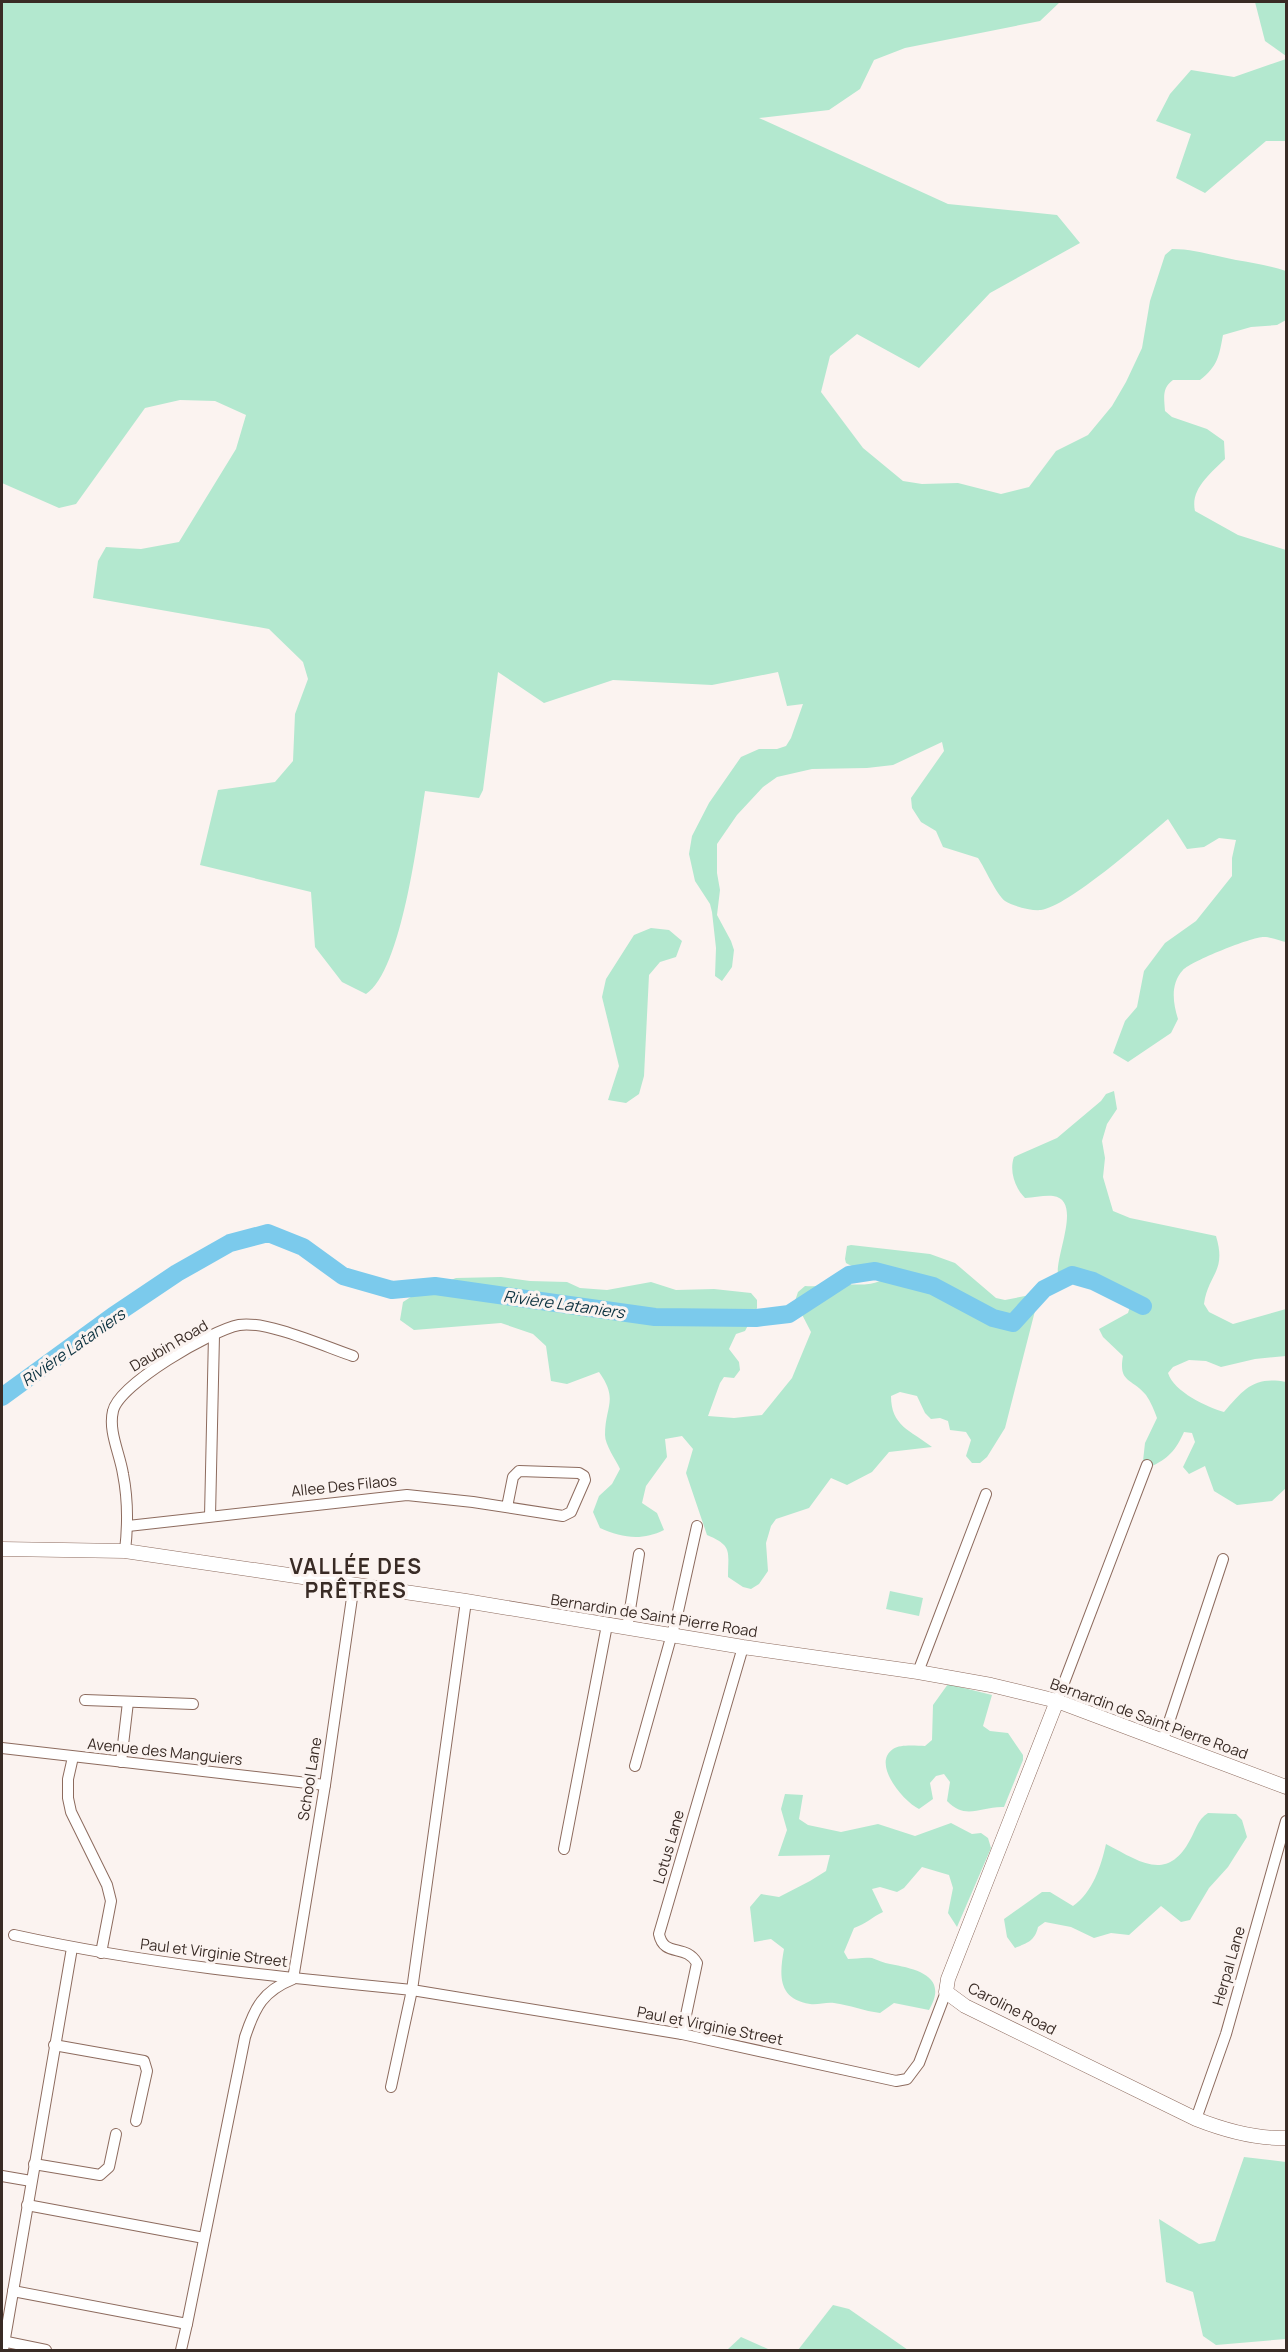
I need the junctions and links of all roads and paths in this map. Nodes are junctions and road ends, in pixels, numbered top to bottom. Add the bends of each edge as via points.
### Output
1 (214, 1335) junction
2 (353, 1356) dead end
3 (1147, 1465) dead end
4 (986, 1494) dead end
5 (507, 1507) junction
6 (210, 1516) junction
7 (128, 1526) junction
8 (697, 1526) dead end
9 (2, 1549) edge
10 (125, 1551) junction
11 (639, 1554) dead end
12 (1223, 1559) dead end
13 (354, 1584) junction
14 (466, 1601) junction
15 (607, 1625) junction
16 (627, 1628) junction
17 (670, 1635) junction
18 (743, 1647) junction
19 (918, 1672) junction
20 (85, 1700) dead end
21 (1057, 1701) junction
22 (128, 1702) junction
23 (193, 1704) dead end
24 (1163, 1740) junction
25 (2, 1748) edge
26 (73, 1756) junction
27 (121, 1762) junction
28 (635, 1766) dead end
29 (325, 1785) junction
30 (1287, 1787) edge
31 (1287, 1821) edge
32 (564, 1849) dead end
33 (14, 1935) dead end
34 (72, 1948) junction
35 (101, 1953) junction
36 (293, 1978) junction
37 (412, 1990) junction
38 (946, 1992) junction
39 (682, 2034) junction
40 (54, 2045) junction
41 (391, 2087) dead end
42 (1196, 2119) junction
43 (136, 2121) dead end
44 (116, 2134) dead end
45 (1287, 2138) edge
46 (34, 2164) junction
47 (2, 2176) edge
48 (31, 2181) junction
49 (27, 2205) junction
50 (204, 2238) junction
51 (13, 2292) junction
52 (187, 2324) junction
53 (3, 2344) edge
54 (46, 2350) edge
55 (182, 2350) edge

1 - 2 street, Daubin Road via 239,1325 267,1327
1 - 6 street
1 - 7 street, Daubin Road via 140,1377 120,1396 113,1409 111,1425 123,1474
3 - 21 street
4 - 19 street
5 - 5 street, Allee Des Filaos via 563,1516 571,1512 584,1476 519,1471 513,1477
5 - 6 street, Allee Des Filaos via 407,1495
6 - 7 street, Allee Des Filaos
7 - 10 street, Daubin Road
8 - 17 street
9 - 10 main road, Bernardin de Saint Pierre Road
10 - 13 main road, Bernardin de Saint Pierre Road
11 - 16 street
12 - 24 street
13 - 14 main road, Bernardin de Saint Pierre Road
13 - 29 street, School Lane
14 - 15 main road, Bernardin de Saint Pierre Road
14 - 37 street
15 - 16 main road, Bernardin de Saint Pierre Road
15 - 32 street
16 - 17 main road, Bernardin de Saint Pierre Road
17 - 18 main road, Bernardin de Saint Pierre Road
17 - 28 street
18 - 19 main road, Bernardin de Saint Pierre Road
18 - 39 street, Lotus Lane via 658,1934 668,1949 684,1951 697,1963
19 - 21 main road, Bernardin de Saint Pierre Road
20 - 22 street
21 - 24 main road, Bernardin de Saint Pierre Road
21 - 38 main road, Caroline Road via 948,1978
22 - 23 street
22 - 27 street
24 - 30 main road, Bernardin de Saint Pierre Road
25 - 26 street, Avenue des Manguiers
26 - 27 street, Avenue des Manguiers
26 - 35 street via 68,1779 71,1812 111,1901
27 - 29 street, Avenue des Manguiers
29 - 36 street, School Lane
31 - 42 street, Herpal Lane via 1226,2034
33 - 34 street, Paul et Virginie Street
34 - 35 street, Paul et Virginie Street
34 - 40 street
35 - 36 street, Paul et Virginie Street
36 - 37 street, Paul et Virginie Street
36 - 50 street via 263,1998 253,2013
37 - 39 street, Paul et Virginie Street
37 - 41 street
38 - 39 street, Paul et Virginie Street via 919,2063 907,2079 896,2081
38 - 42 main road, Caroline Road via 965,2006
40 - 43 street via 144,2061 147,2071
40 - 46 street
42 - 45 main road, Caroline Road via 1269,2138
44 - 46 street via 109,2167 100,2175
46 - 48 street
47 - 48 street
48 - 49 street
49 - 50 street
49 - 51 street
50 - 52 street
51 - 52 street
51 - 53 street
52 - 55 street
53 - 54 street

